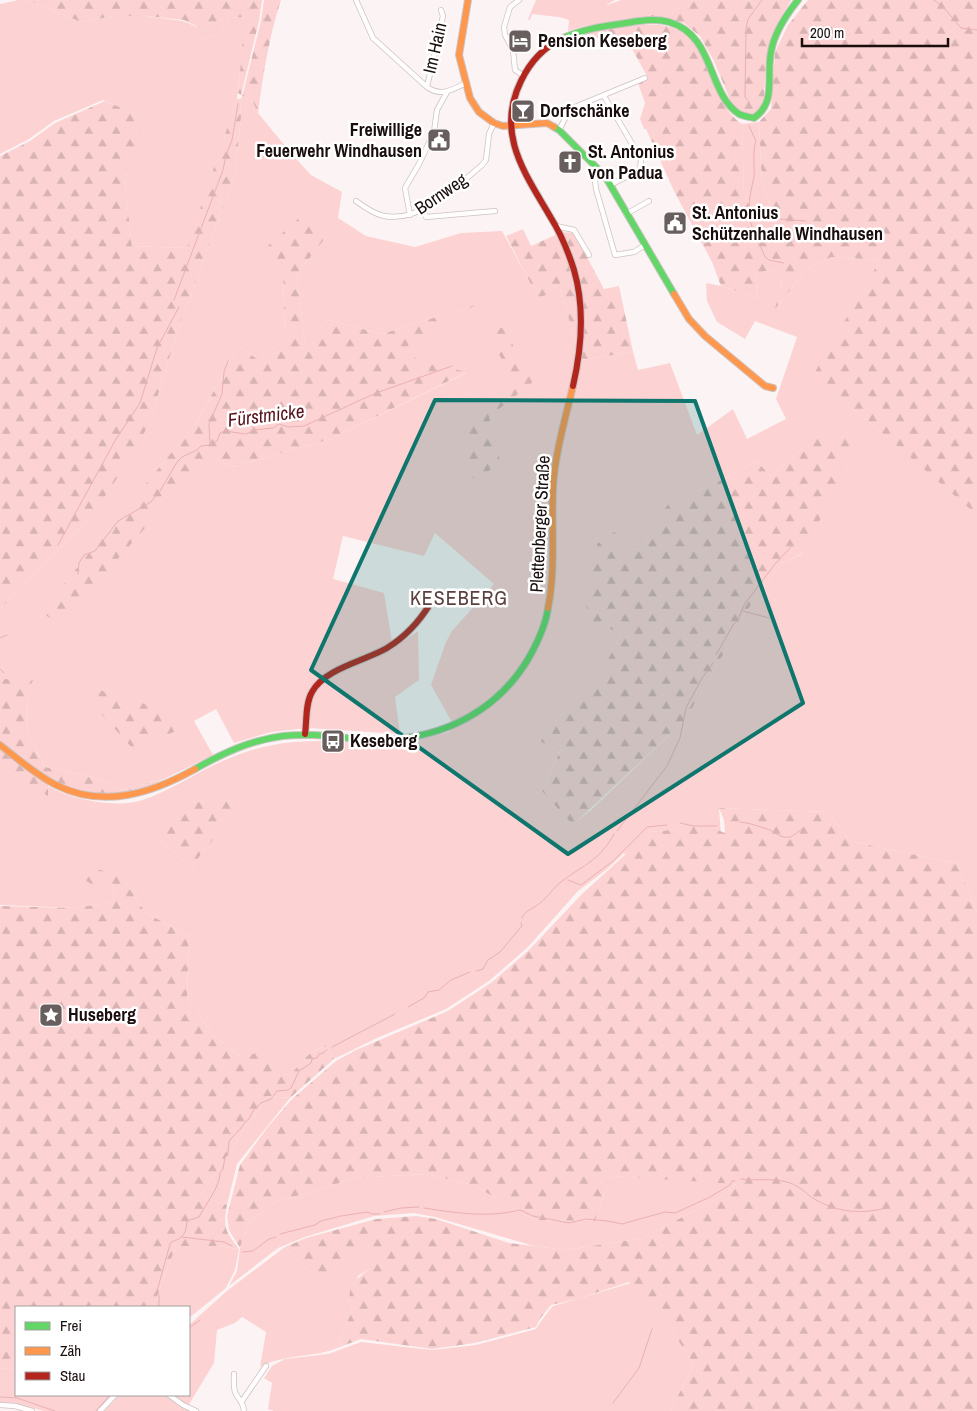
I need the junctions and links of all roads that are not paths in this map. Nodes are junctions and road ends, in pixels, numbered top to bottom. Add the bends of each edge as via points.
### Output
1 (356, 0) edge
2 (468, 0) edge
3 (519, 0) edge
4 (798, 0) edge
5 (442, 10) dead end
6 (524, 76) junction
7 (645, 78) dead end
8 (466, 83) junction
9 (427, 87) junction
10 (447, 92) junction
11 (604, 96) junction
12 (494, 123) junction
13 (511, 127) junction
14 (559, 130) junction
15 (592, 164) junction
16 (610, 186) junction
17 (649, 201) dead end
18 (356, 202) dead end
19 (422, 210) junction
20 (495, 211) dead end
21 (626, 214) junction
22 (410, 215) junction
23 (556, 226) junction
24 (645, 245) junction
25 (590, 255) dead end
26 (773, 388) dead end
27 (430, 604) dead end
28 (306, 734) junction
29 (0, 745) edge
30 (266, 1366) dead end
31 (234, 1374) dead end
32 (114, 1396) edge
33 (171, 1396) edge
34 (242, 1401) junction
35 (0, 1405) edge
36 (32, 1411) edge
37 (100, 1411) edge
38 (196, 1411) edge
39 (244, 1411) edge

1 - 9 street via 373,38
2 - 8 main road via 459,55
3 - 6 street via 510,7 504,27 513,50 515,70
4 - 6 main road, Plettenberger Straße via 780,28 772,50 768,104 754,118 741,116 729,106 694,36 681,26 666,21 620,24 564,37 535,59
5 - 9 street, Im Hain
6 - 13 main road, Plettenberger Straße via 514,100
7 - 11 street
8 - 10 street
8 - 12 main road via 479,112
9 - 10 street via 436,92
10 - 22 street via 437,110 434,132 405,188
11 - 14 street via 570,109
11 - 16 street via 642,159 640,170
12 - 13 main road
12 - 19 street, Bornweg via 482,165 447,195
13 - 14 main road via 547,123
13 - 23 main road, Plettenberger Straße via 517,158
14 - 15 main road
15 - 16 main road
15 - 24 street via 615,255 634,252
16 - 21 main road
17 - 21 street
18 - 22 street, Bornweg via 381,215
19 - 20 street via 426,217
19 - 22 street, Bornweg
21 - 24 main road
23 - 25 street via 574,230
23 - 28 main road, Plettenberger Straße via 580,297 581,344 556,461 554,584 540,639 517,677 499,696 482,710 446,729 401,739
24 - 26 main road via 689,319 704,336 765,386
27 - 28 main road via 411,630 398,641 316,686 310,698
28 - 29 main road, Plettenberger Straße via 250,743 158,788 110,798 84,795 58,786
30 - 34 street
31 - 34 street via 234,1388
32 - 37 street
33 - 38 street
34 - 39 street
35 - 36 street

